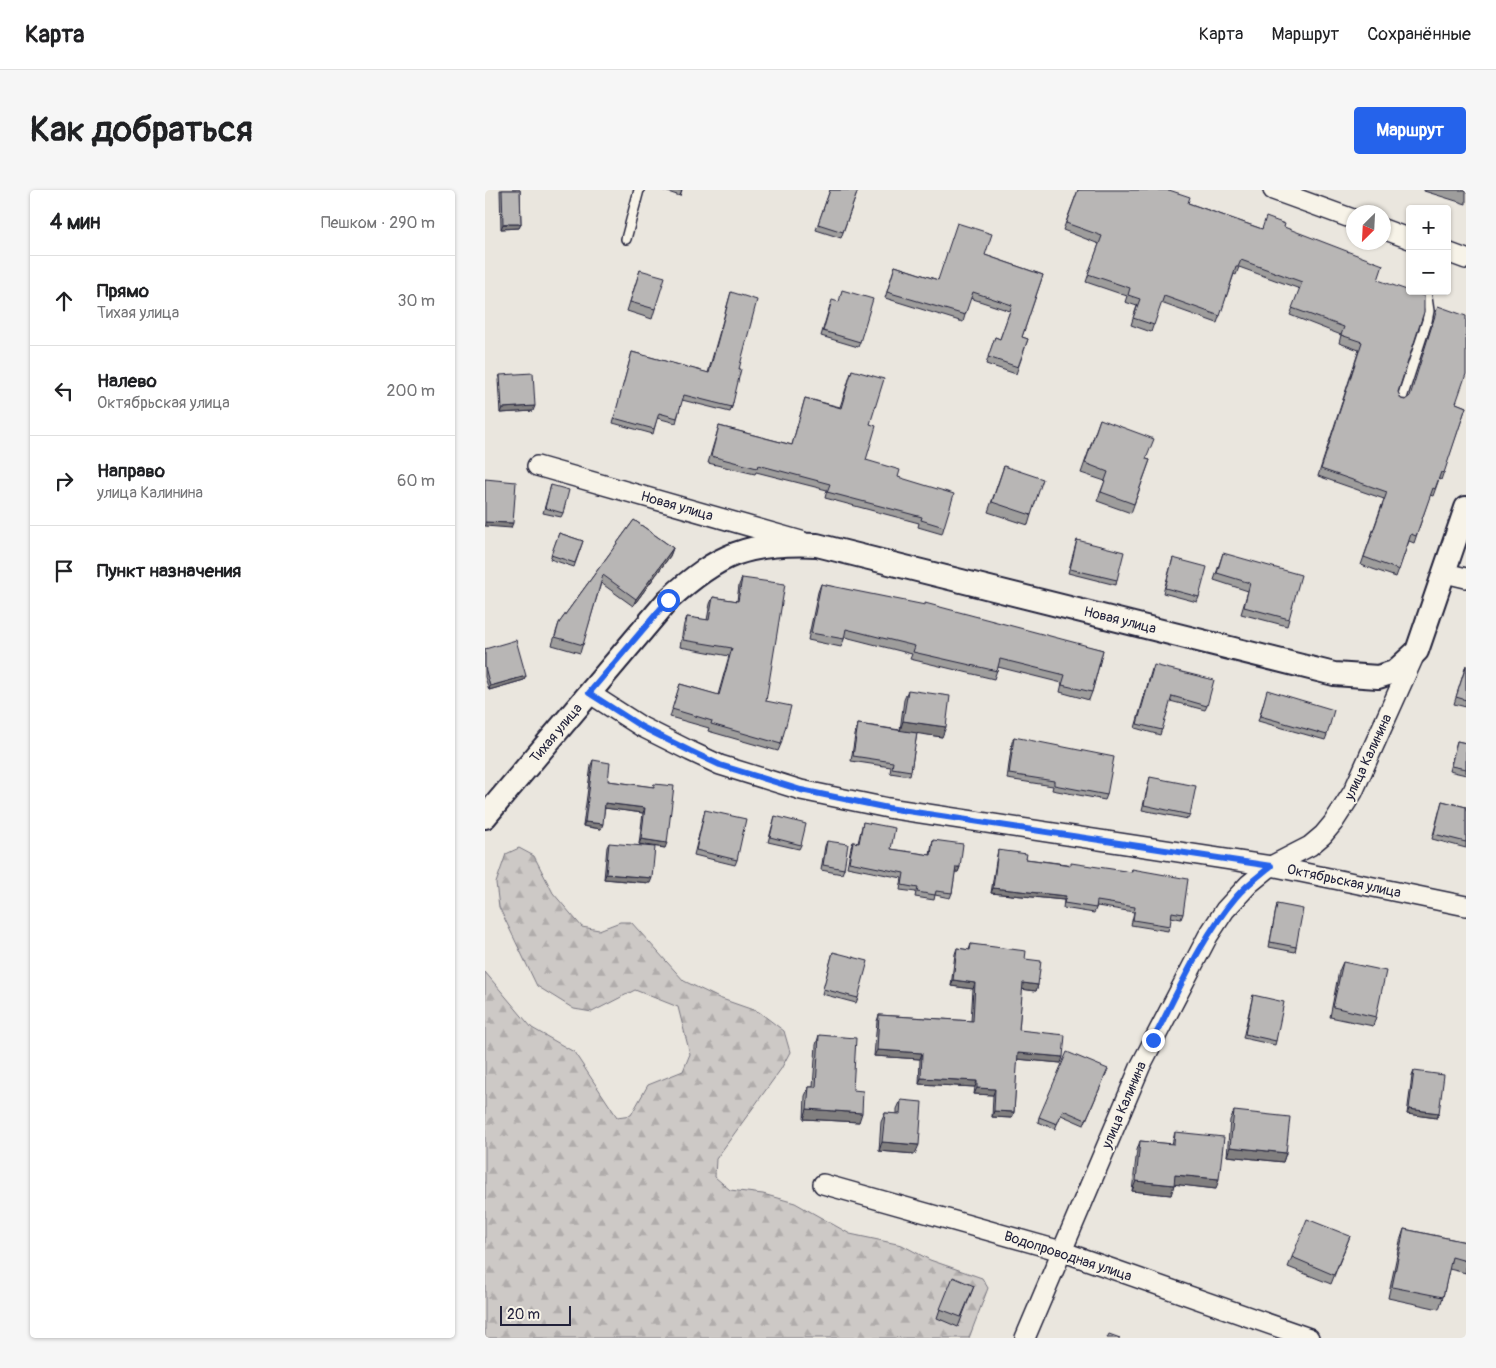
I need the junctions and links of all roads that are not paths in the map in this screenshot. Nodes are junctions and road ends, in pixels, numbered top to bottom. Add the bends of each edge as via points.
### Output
1 (639, 190) edge
2 (1273, 190) edge
3 (1346, 216) edge
4 (1391, 232) edge
5 (1406, 238) edge
6 (626, 239) dead end
7 (1451, 253) edge
8 (1466, 259) edge
9 (1427, 295) edge
10 (1401, 401) edge
11 (537, 466) dead end
12 (1466, 508) edge
13 (817, 545) junction
14 (739, 551) joint
15 (1455, 576) edge
16 (1417, 651) junction
17 (589, 693) junction
18 (485, 818) edge
19 (1271, 866) junction
20 (1466, 906) edge
21 (823, 1184) dead end
22 (1061, 1251) junction
23 (1025, 1338) edge
24 (1309, 1338) edge

1 - 6 lane
2 - 3 street
4 - 5 street
7 - 8 street
9 - 10 lane via 1427,322
11 - 13 street, Новая улица
12 - 15 street, улица Калинина
13 - 14 street, Новая улица via 782,543
13 - 16 street, Новая улица via 1340,675 1386,675 1407,663
14 - 17 street, Тихая улица via 715,562 668,600
15 - 16 street, улица Калинина
16 - 19 street, улица Калинина via 1344,808 1310,846
17 - 18 street, Тихая улица
17 - 19 street, Октябрьская улица via 642,727 690,751 735,770 801,790 888,808
19 - 20 street, Октябрьская улица
19 - 22 street, улица Калинина via 1225,910 1204,945 1149,1048
21 - 22 street, Водопроводная улица
22 - 23 street, улица Калинина
22 - 24 street, Водопроводная улица

